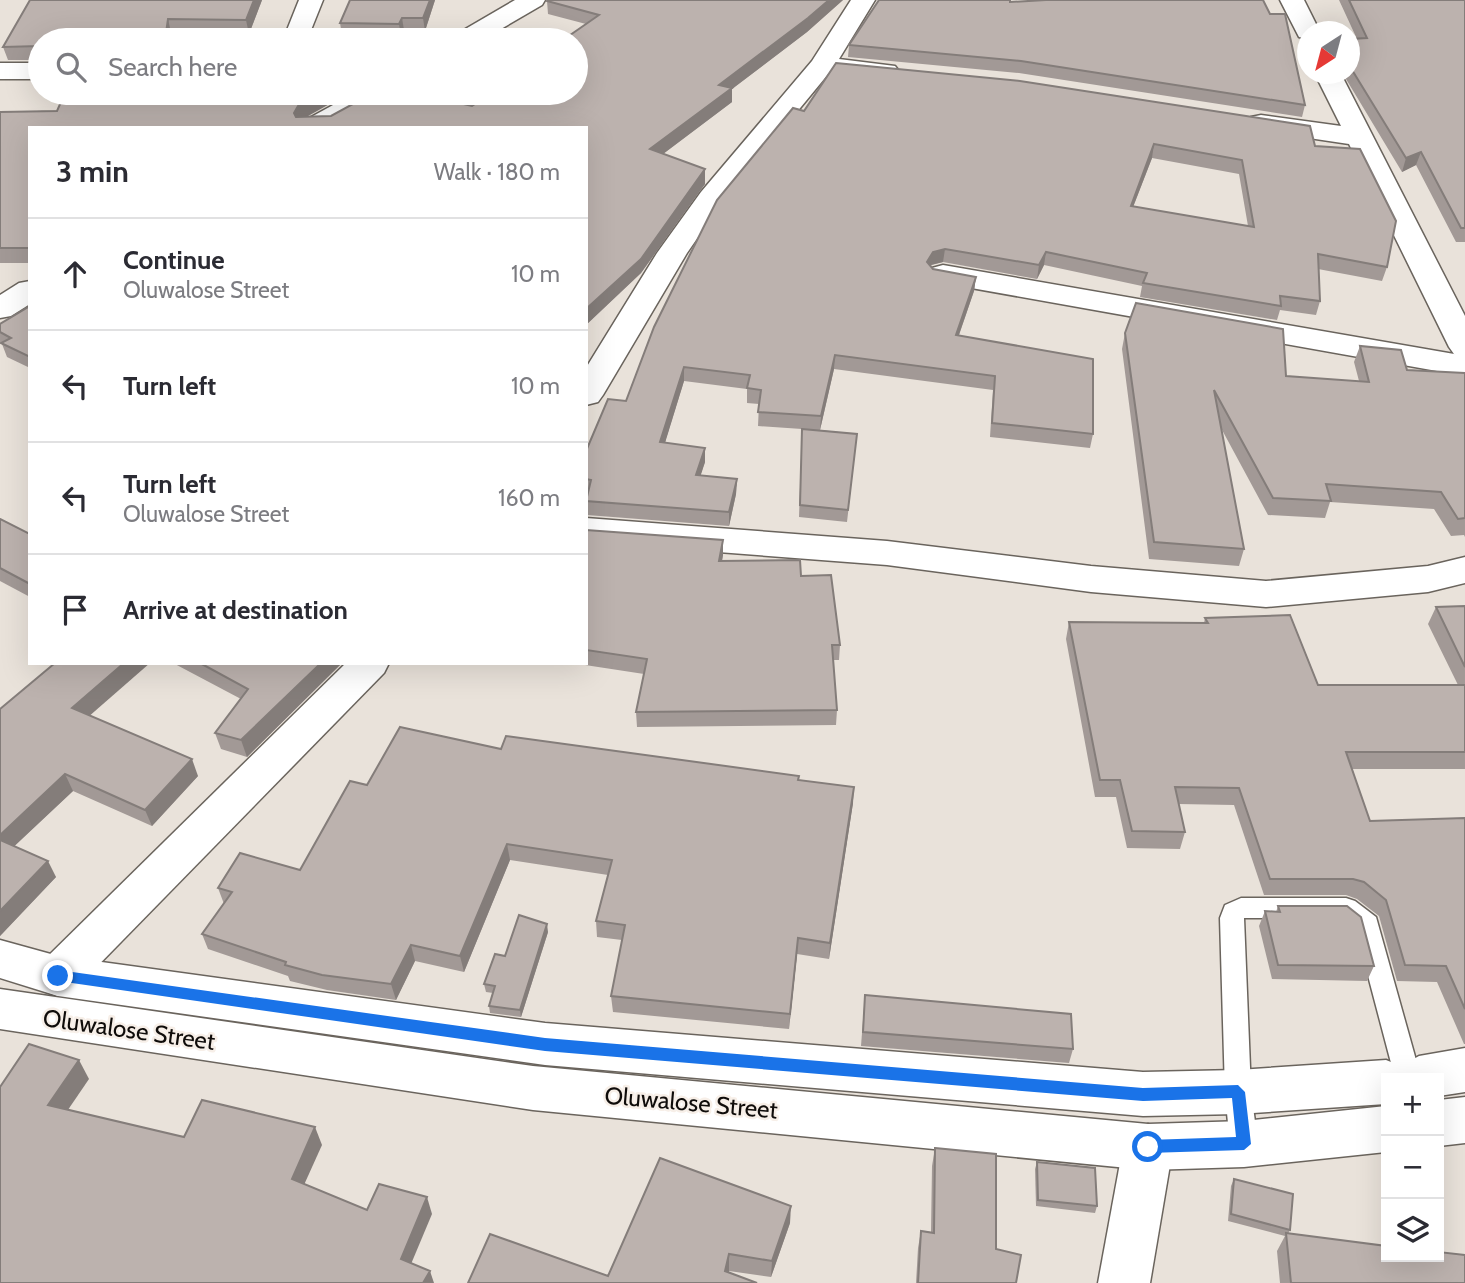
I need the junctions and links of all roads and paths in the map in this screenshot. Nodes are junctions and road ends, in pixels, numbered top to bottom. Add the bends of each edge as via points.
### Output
1 (311, 0) edge
2 (533, 0) edge
3 (863, 0) edge
4 (1292, 0) edge
5 (1302, 21) edge
6 (300, 28) edge
7 (485, 28) edge
8 (822, 65) junction
9 (0, 71) edge
10 (28, 71) edge
11 (914, 74) edge
12 (1333, 84) edge
13 (353, 105) edge
14 (1235, 119) edge
15 (316, 126) edge
16 (1360, 137) junction
17 (943, 274) edge
18 (0, 278) edge
19 (28, 280) edge
20 (28, 291) edge
21 (0, 309) edge
22 (1465, 347) edge
23 (1465, 366) edge
24 (588, 392) edge
25 (588, 530) edge
26 (1465, 570) edge
27 (368, 665) edge
28 (0, 959) edge
29 (58, 976) junction
30 (0, 1009) edge
31 (1465, 1070) edge
32 (1407, 1073) edge
33 (1444, 1074) edge
34 (1381, 1082) edge
35 (1238, 1092) junction
36 (1465, 1120) edge
37 (1444, 1122) edge
38 (1381, 1130) edge
39 (1244, 1144) junction
40 (1148, 1147) junction
41 (1124, 1283) edge

1 - 6 street
2 - 7 street
3 - 8 street
4 - 5 street
8 - 11 street
8 - 24 street via 703,209
9 - 10 street
12 - 16 street
13 - 15 street
14 - 16 street
16 - 22 street
17 - 23 street
18 - 19 street
20 - 21 street
25 - 26 street via 887,553 1091,579 1266,594 1428,579
27 - 29 street
28 - 29 street, Oluwalose Street
29 - 35 street, Oluwalose Street via 545,1044 1143,1094
30 - 40 street, Oluwalose Street via 533,1088
31 - 33 street
32 - 35 lane via 1367,924 1346,908 1241,908 1232,918
34 - 35 street, Oluwalose Street
35 - 39 lane
36 - 37 street
38 - 39 street, Oluwalose Street
39 - 40 street, Oluwalose Street
40 - 41 street

